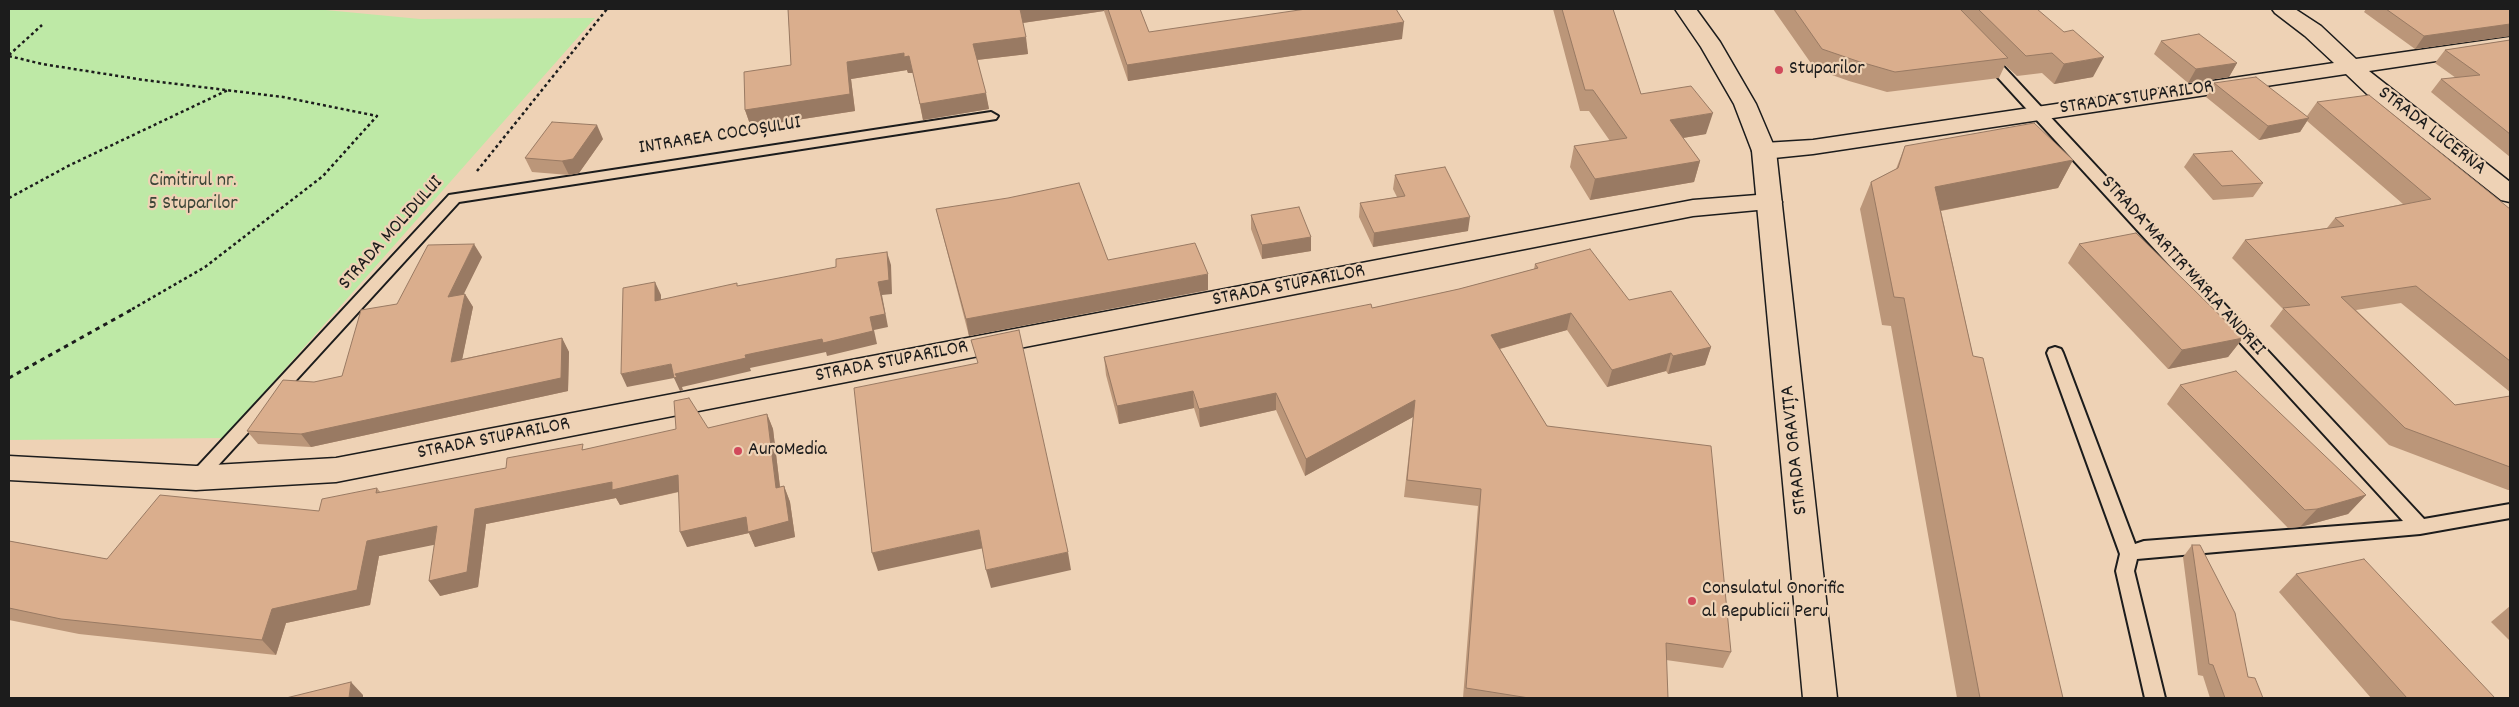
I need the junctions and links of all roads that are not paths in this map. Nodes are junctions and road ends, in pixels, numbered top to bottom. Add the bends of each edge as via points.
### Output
1 (1685, 9) edge
2 (2282, 9) edge
3 (2510, 43) edge
4 (1975, 44) edge
5 (2354, 68) junction
6 (2042, 113) junction
7 (991, 116) dead end
8 (1764, 151) junction
9 (2510, 194) edge
10 (454, 198) joint
11 (1770, 202) junction
12 (2055, 352) dead end
13 (9, 468) edge
14 (196, 478) junction
15 (2510, 511) edge
16 (2420, 527) junction
17 (2129, 554) junction
18 (1820, 698) edge
19 (2155, 698) edge

1 - 8 street, STRADA ORAVIȚA via 1712,47 1744,104
2 - 5 street, STRADA LUCERNA
3 - 5 street, STRADA STUPARILOR
4 - 6 lane, STRADA MARTIR MARIA ANDREI
5 - 6 street, STRADA STUPARILOR
5 - 9 street, STRADA LUCERNA via 2375,89
6 - 8 street, STRADA STUPARILOR via 1813,148
6 - 16 lane, STRADA MARTIR MARIA ANDREI
7 - 10 lane, INTRAREA COCOȘULUI
8 - 11 street, STRADA ORAVIȚA
10 - 14 lane, STRADA MOLIDULUI
11 - 14 street, STRADA STUPARILOR via 1693,208 336,470
11 - 18 street, STRADA ORAVIȚA
12 - 17 lane
13 - 14 street, STRADA STUPARILOR
15 - 16 lane
16 - 17 lane via 2144,549
17 - 19 lane via 2125,571

